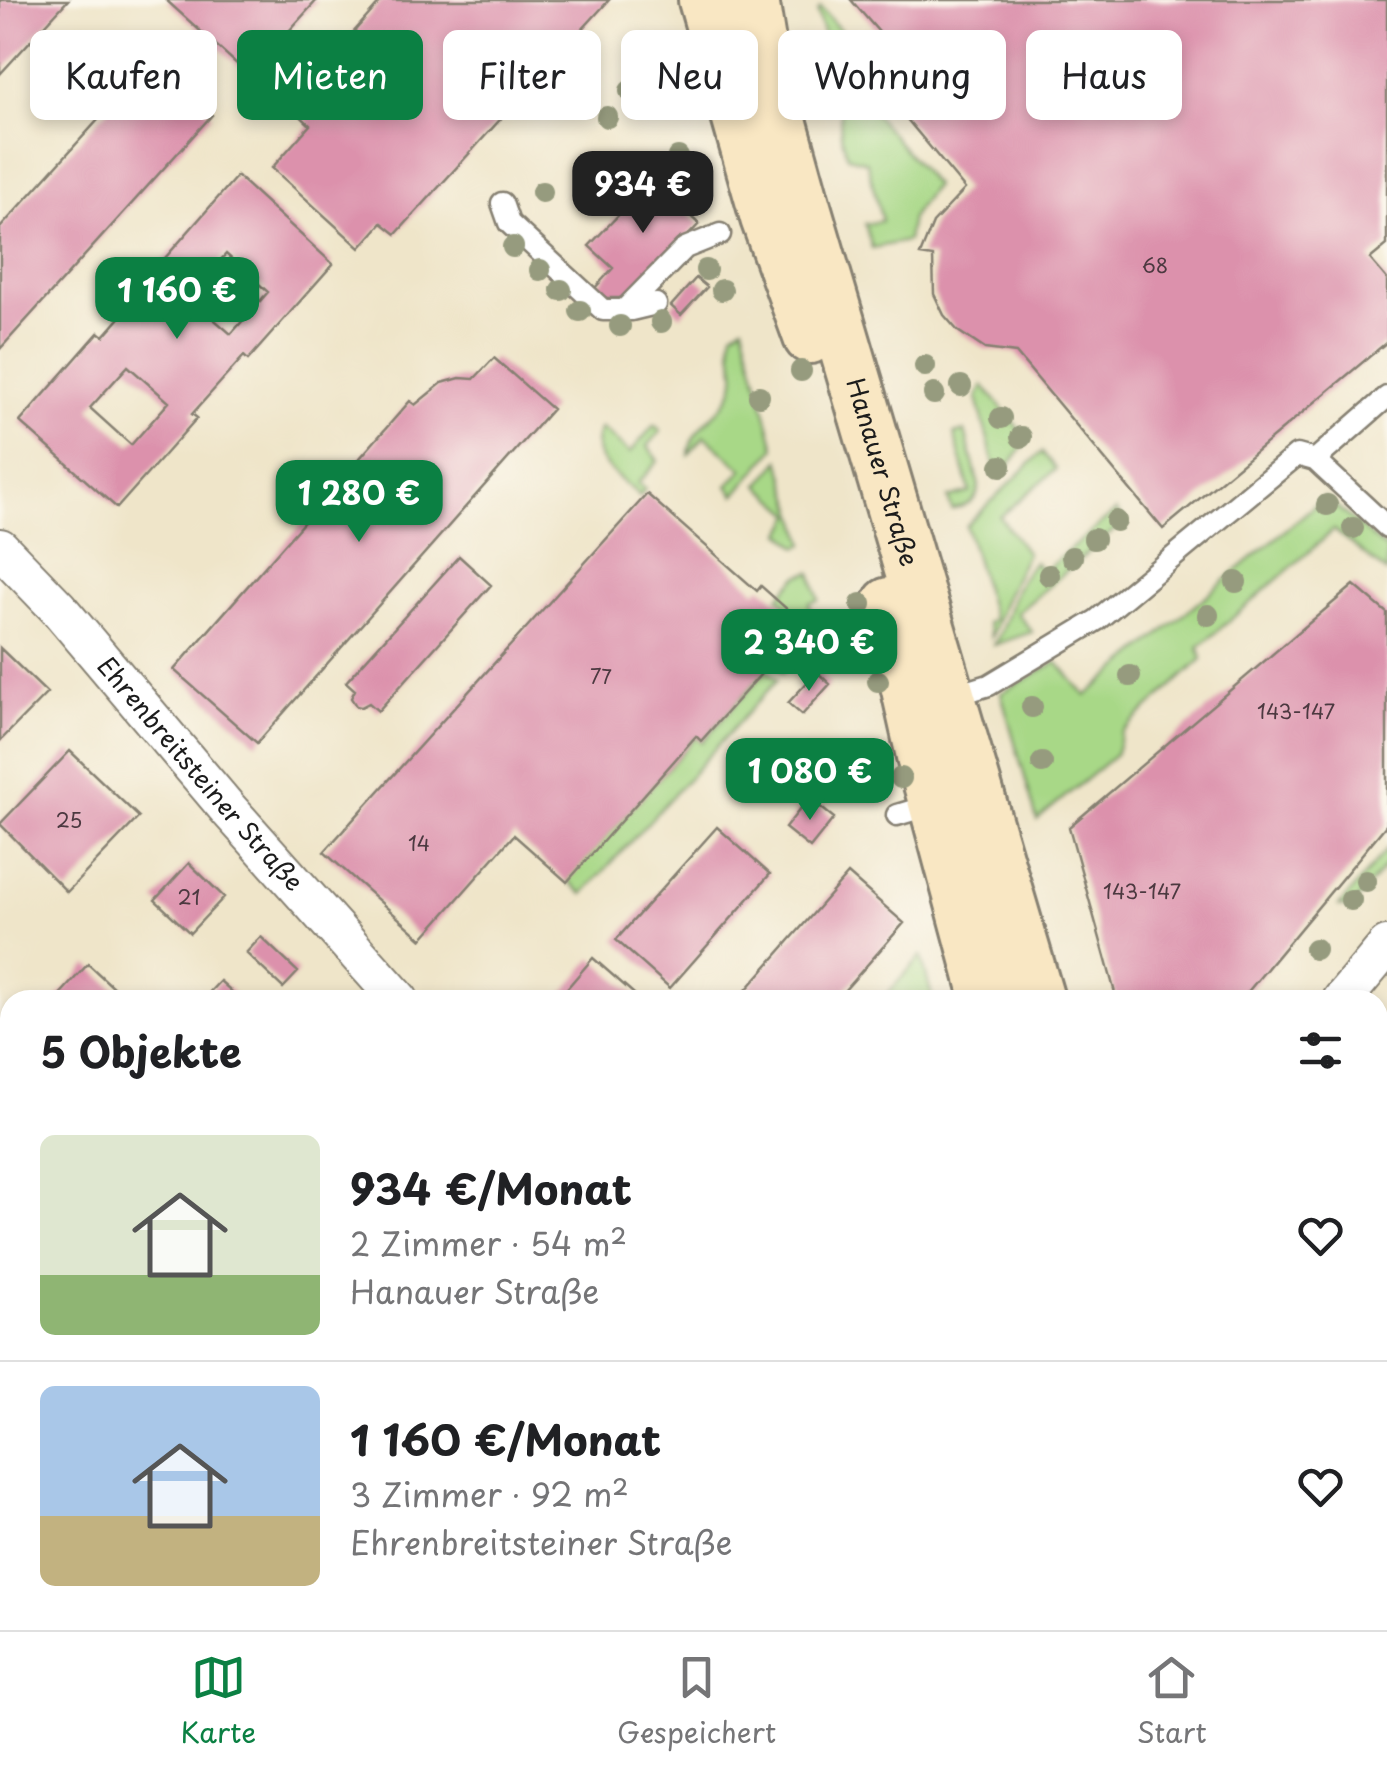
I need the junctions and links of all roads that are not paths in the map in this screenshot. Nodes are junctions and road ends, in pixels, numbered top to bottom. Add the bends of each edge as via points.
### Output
1 (705, 0) edge
2 (752, 0) edge
3 (502, 204) dead end
4 (720, 234) dead end
5 (656, 304) dead end
6 (624, 310) junction
7 (1387, 397) edge
8 (1315, 460) junction
9 (1387, 526) edge
10 (0, 548) edge
11 (931, 700) junction
12 (1387, 946) edge
13 (390, 990) edge
14 (984, 990) edge
15 (1034, 990) edge
16 (1350, 990) edge

1 - 11 main road, Hanauer Straße via 790,291
2 - 11 main road, Hanauer Straße
3 - 6 lane via 509,223 603,310
4 - 6 lane via 684,248
5 - 6 lane
7 - 8 lane
8 - 9 lane
8 - 11 lane via 1297,455 1067,640 989,685
10 - 13 street, Ehrenbreitsteiner Straße
11 - 14 main road, Hanauer Straße via 916,809
11 - 15 main road, Hanauer Straße
12 - 16 street

